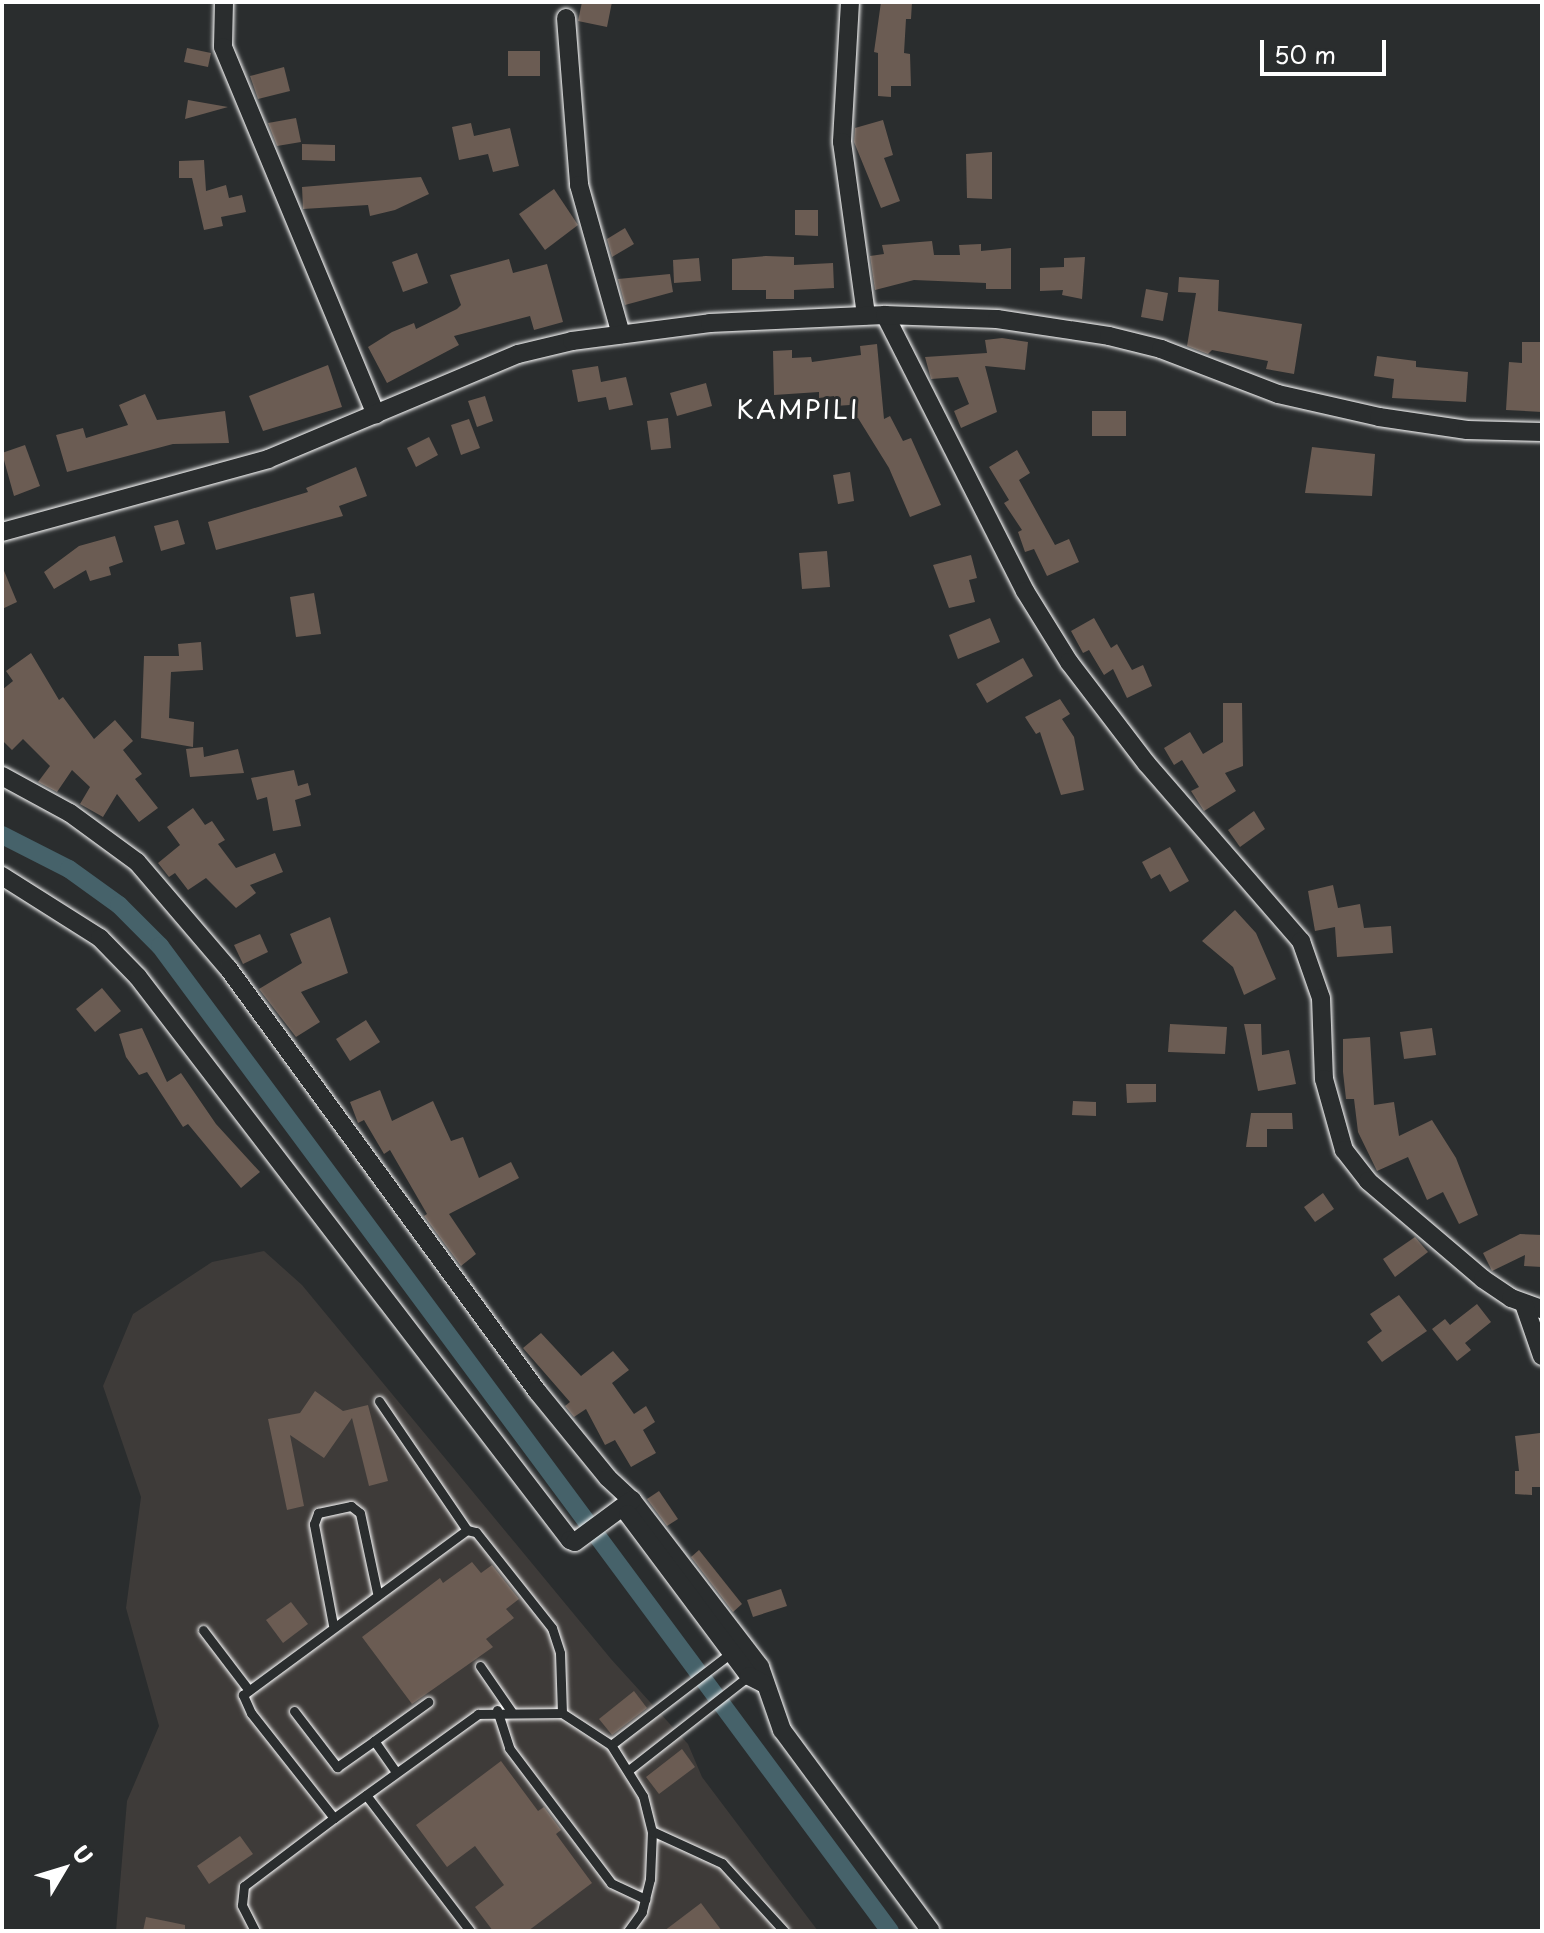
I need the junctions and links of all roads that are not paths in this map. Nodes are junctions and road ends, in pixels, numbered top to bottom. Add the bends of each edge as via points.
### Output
1 (224, 2) edge
2 (850, 2) edge
3 (566, 18) dead end
4 (875, 315) junction
5 (621, 334) junction
6 (376, 414) junction
7 (1542, 432) edge
8 (2, 532) edge
9 (2, 776) edge
10 (2, 876) edge
11 (1533, 1306) edge
12 (1542, 1356) edge
13 (379, 1401) dead end
14 (623, 1507) junction
15 (467, 1530) junction
16 (377, 1592) junction
17 (333, 1625) junction
18 (203, 1630) dead end
19 (733, 1652) junction
20 (480, 1666) dead end
21 (753, 1677) junction
22 (248, 1689) junction
23 (428, 1702) dead end
24 (497, 1710) junction
25 (294, 1711) dead end
26 (511, 1711) junction
27 (562, 1713) junction
28 (374, 1741) junction
29 (611, 1745) junction
30 (630, 1769) junction
31 (396, 1772) junction
32 (366, 1795) junction
33 (334, 1818) junction
34 (652, 1831) junction
35 (645, 1899) junction
36 (255, 1931) edge
37 (470, 1931) edge
38 (628, 1931) edge
39 (784, 1931) edge
40 (931, 1931) edge

1 - 6 street via 223,47
2 - 4 street via 841,87 842,142
3 - 5 street via 579,185
4 - 5 street
4 - 7 street via 973,316 1109,336 1161,349 1278,394 1350,410 1453,428
4 - 11 street via 1069,662 1147,764 1301,941 1321,998 1324,1079 1344,1150 1407,1216 1483,1279
5 - 6 street via 518,354
6 - 8 street via 268,459
9 - 14 street via 114,843 173,900 424,1241 608,1478
10 - 14 street via 100,938 138,977 570,1540
11 - 12 street
13 - 15 lane
14 - 19 street
15 - 16 lane
15 - 27 lane via 476,1532 552,1628 560,1653
16 - 17 lane
16 - 17 lane via 360,1513 351,1506 318,1513 314,1524
17 - 22 lane
18 - 22 lane
19 - 21 street
19 - 29 lane
20 - 26 lane
21 - 30 lane
21 - 40 street via 782,1730
22 - 33 lane via 245,1704
23 - 28 lane
24 - 26 lane
24 - 31 lane via 478,1714
24 - 35 lane via 509,1748 611,1883
25 - 28 lane via 337,1767
26 - 27 lane
27 - 29 lane
28 - 31 lane
29 - 30 lane
30 - 34 lane
31 - 32 lane
32 - 33 lane
32 - 37 lane
33 - 36 lane via 244,1886 242,1905
34 - 35 lane
34 - 39 lane via 740,1877
35 - 38 lane

